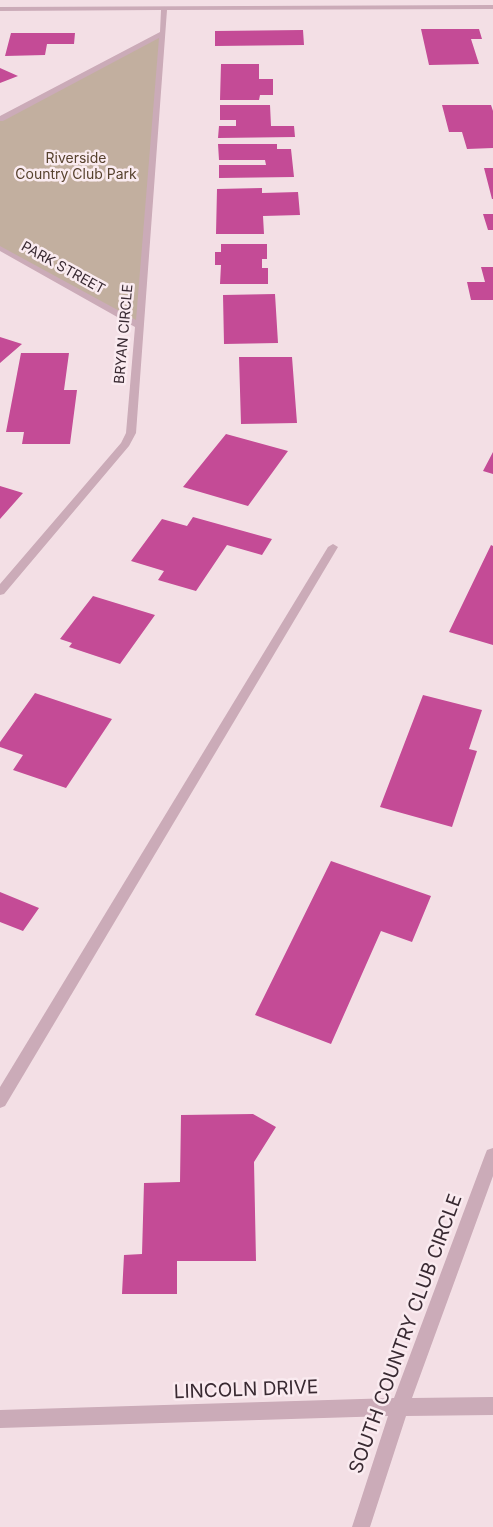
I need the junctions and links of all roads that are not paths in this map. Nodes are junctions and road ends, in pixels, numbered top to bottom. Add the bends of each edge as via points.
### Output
1 (493, 7) edge
2 (0, 9) edge
3 (164, 10) junction
4 (162, 33) junction
5 (0, 119) edge
6 (0, 248) edge
7 (139, 326) junction
8 (333, 547) dead end
9 (0, 591) edge
10 (0, 1101) edge
11 (493, 1155) edge
12 (493, 1406) edge
13 (400, 1407) junction
14 (0, 1419) edge
15 (361, 1527) edge

1 - 3 street
2 - 3 street
3 - 4 street, BRYAN CIRCLE
4 - 5 street
4 - 7 street, BRYAN CIRCLE
6 - 7 street, PARK STREET
7 - 9 street, BRYAN CIRCLE via 131,433
8 - 10 street
11 - 13 street, SOUTH COUNTRY CLUB CIRCLE
12 - 13 street, LINCOLN DRIVE
13 - 14 street, LINCOLN DRIVE
13 - 15 street, SOUTH COUNTRY CLUB CIRCLE

